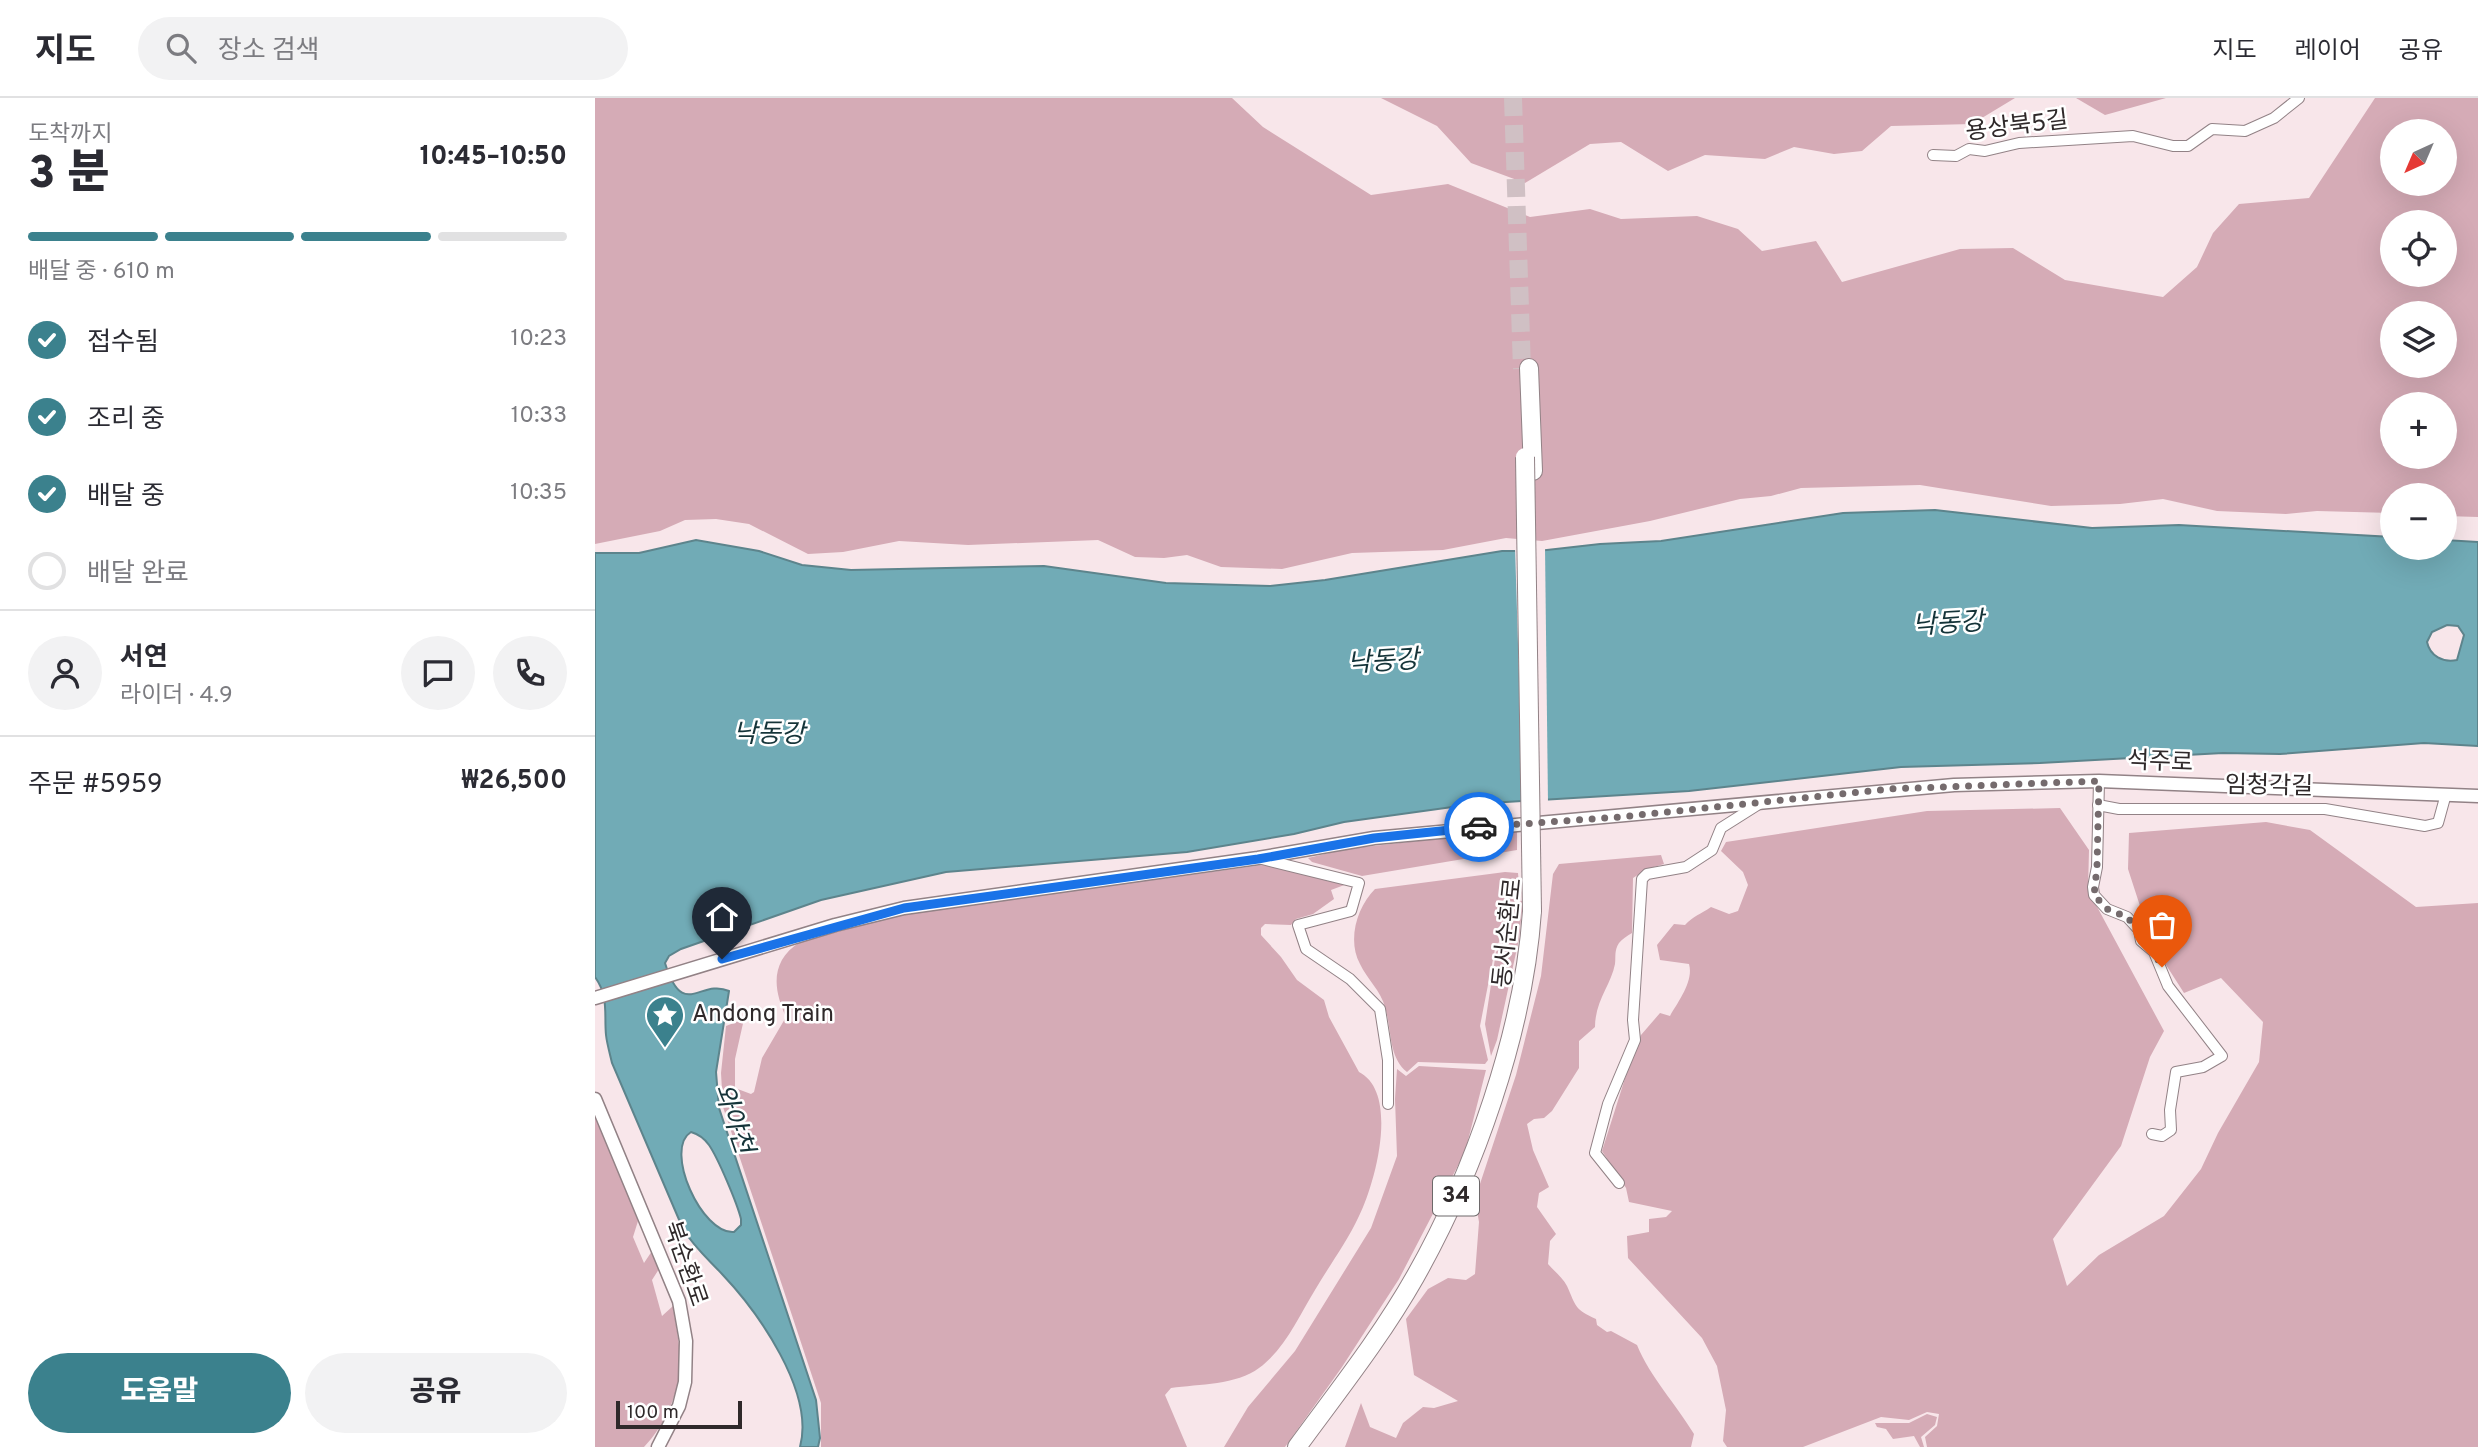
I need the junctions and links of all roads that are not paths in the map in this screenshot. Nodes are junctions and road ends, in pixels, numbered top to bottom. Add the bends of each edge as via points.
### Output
1 (2299, 98) edge
2 (1933, 155) dead end
3 (1526, 368) tunnel mouth
4 (2099, 781) junction
5 (2446, 794) junction
6 (2478, 796) edge
7 (1759, 804) junction
8 (2098, 805) junction
9 (1258, 859) junction
10 (1536, 913) junction
11 (595, 998) edge
12 (595, 1099) edge
13 (1388, 1104) dead end
14 (2152, 1134) dead end
15 (1619, 1184) dead end
16 (658, 1447) edge
17 (1297, 1447) edge
18 (1308, 1447) edge

1 - 2 street, 용상북5길 via 2274,118 2245,131 2212,128 2188,146 2133,136 2019,143 1985,151 1969,149 1956,156
3 - 10 highway, 동서순환로 / 34, bridge
4 - 5 street, 석주로
4 - 7 street, 석주로 via 1902,788
4 - 8 street
5 - 6 street, 석주로
5 - 8 street, 임청각길 via 2438,823 2425,826 2325,809 2119,809
7 - 9 street, 석주로 via 1374,838
7 - 15 street via 1721,828 1712,850 1686,867 1647,874 1642,880 1635,1040 1608,1104 1595,1153
8 - 14 street via 2094,895 2139,930 2168,986 2222,1056 2203,1067 2176,1072 2171,1130 2162,1136
9 - 11 street, 석주로 via 904,908
9 - 13 street via 1359,883 1351,911 1298,925 1306,949 1350,979 1380,1009 1388,1060
10 - 17 highway, 동서순환로 / 34 via 1515,1017 1481,1134 1451,1207 1415,1278
10 - 18 highway, 동서순환로 / 34 via 1536,958 1517,1041 1492,1134 1462,1207 1418,1289
12 - 16 street, 북순환로 via 678,1301 686,1340 679,1406

